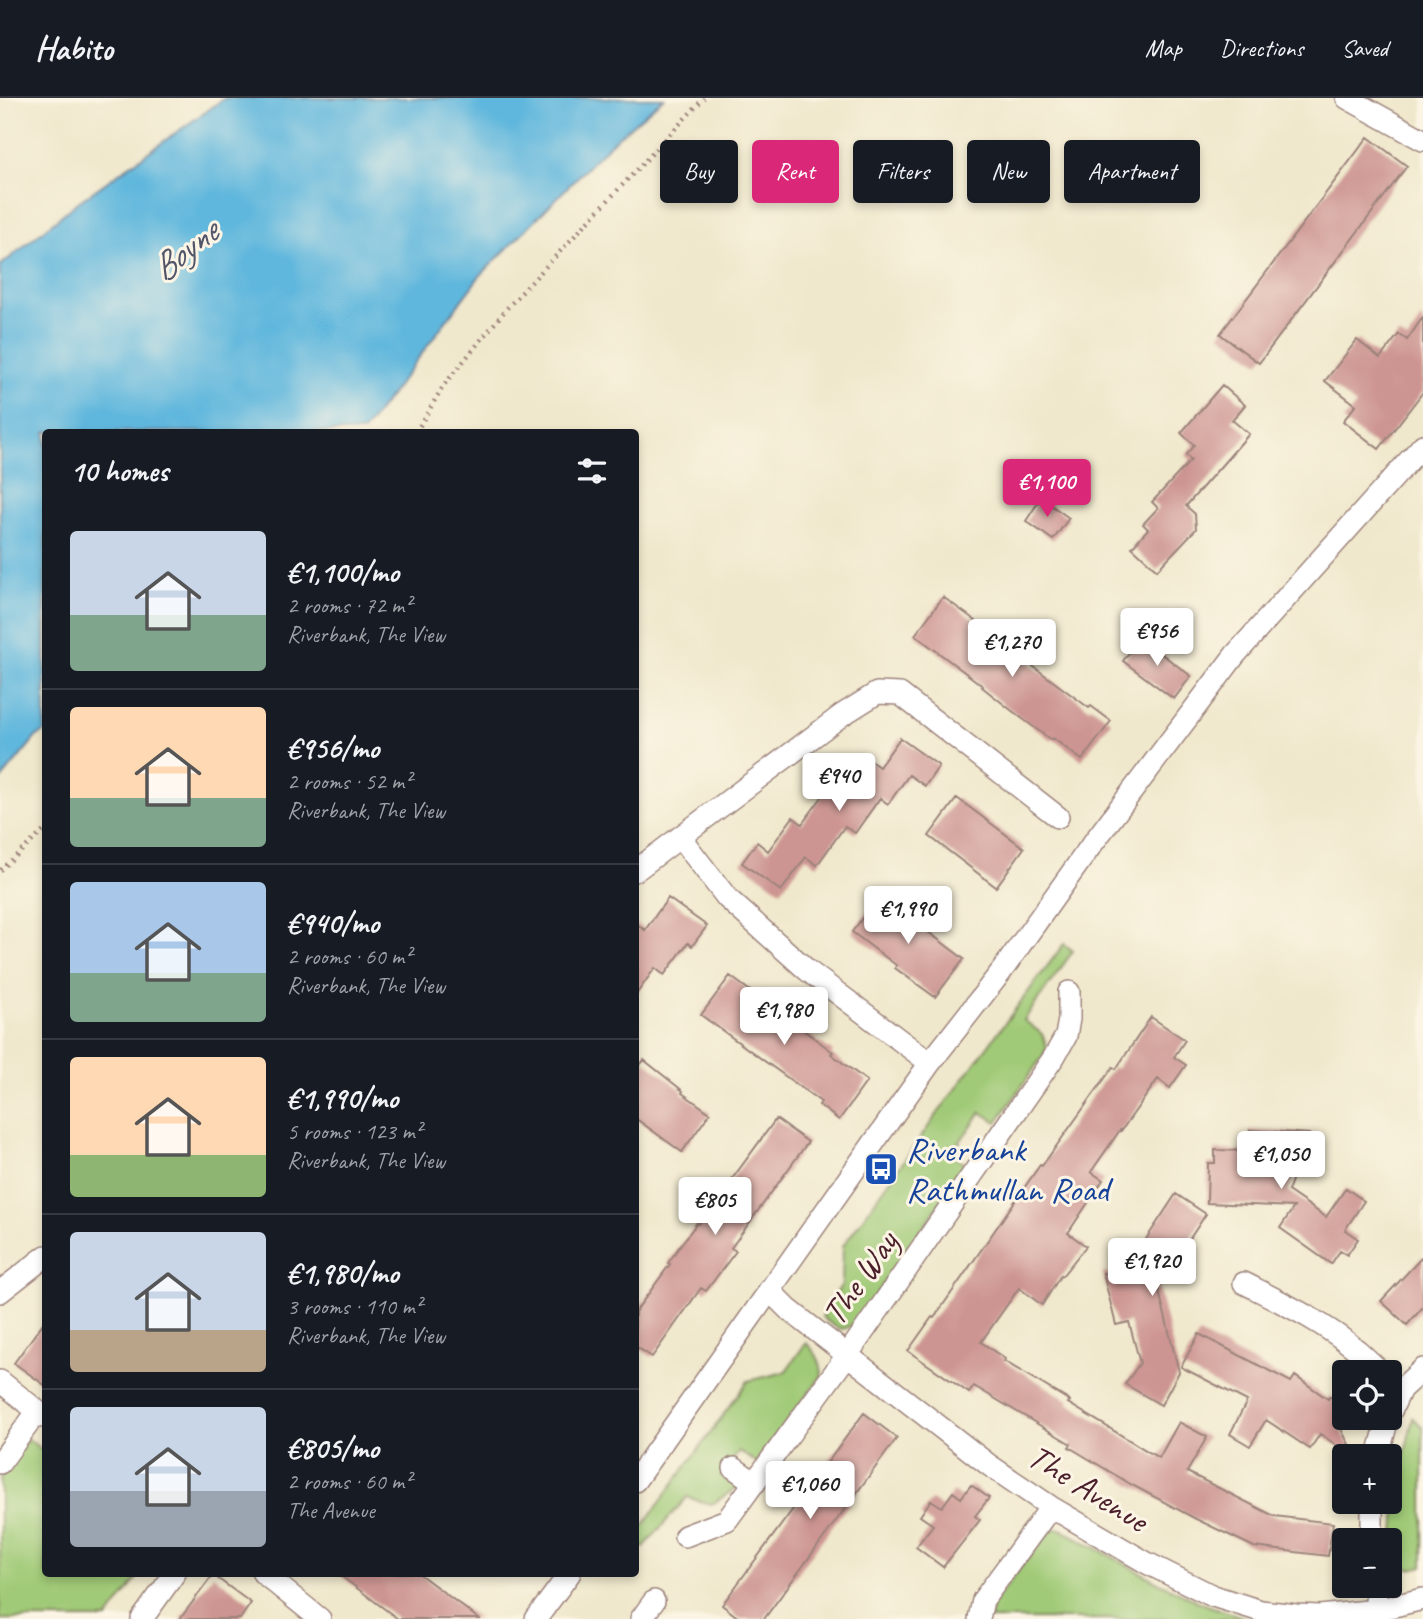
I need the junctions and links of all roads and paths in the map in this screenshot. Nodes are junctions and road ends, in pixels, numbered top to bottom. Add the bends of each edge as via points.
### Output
1 (704, 98) edge
2 (1347, 98) edge
3 (1423, 140) edge
4 (418, 429) edge
5 (1423, 445) edge
6 (1058, 817) dead end
7 (42, 833) edge
8 (680, 837) junction
9 (639, 868) edge
10 (0, 870) edge
11 (1069, 992) dead end
12 (930, 1063) junction
13 (42, 1259) edge
14 (1244, 1283) dead end
15 (769, 1290) junction
16 (0, 1292) edge
17 (848, 1354) junction
18 (1368, 1360) edge
19 (1423, 1369) edge
20 (1402, 1380) edge
21 (0, 1381) edge
22 (41, 1415) edge
23 (0, 1463) edge
24 (734, 1468) dead end
25 (639, 1474) edge
26 (755, 1483) junction
27 (1051, 1507) junction
28 (685, 1536) dead end
29 (172, 1577) edge
30 (268, 1577) edge
31 (567, 1577) edge
32 (1376, 1598) edge
33 (1423, 1599) edge
34 (654, 1601) dead end
35 (1377, 1610) junction
36 (142, 1619) edge
37 (320, 1619) edge
38 (536, 1619) edge
39 (641, 1619) edge
40 (979, 1619) edge

1 - 4 path via 508,307 444,385
2 - 3 street
5 - 12 street via 1235,655
6 - 8 street via 900,694 877,693
7 - 10 path
8 - 9 street
8 - 12 street via 727,898 807,970
11 - 17 street, The Way via 1066,1036 1054,1057
12 - 15 street
13 - 16 street
14 - 18 street via 1299,1312
15 - 17 street, The Avenue
15 - 25 street
17 - 26 street, The Way
17 - 27 street, The Avenue via 989,1465
19 - 20 street
21 - 22 street
22 - 23 street
24 - 26 street
26 - 28 street, The Way via 727,1520
27 - 35 street, The Avenue via 1147,1563 1237,1604 1296,1615
27 - 40 street via 984,1600
29 - 36 street
30 - 37 street
31 - 38 street
32 - 35 street
33 - 35 street, The Avenue
34 - 39 street

